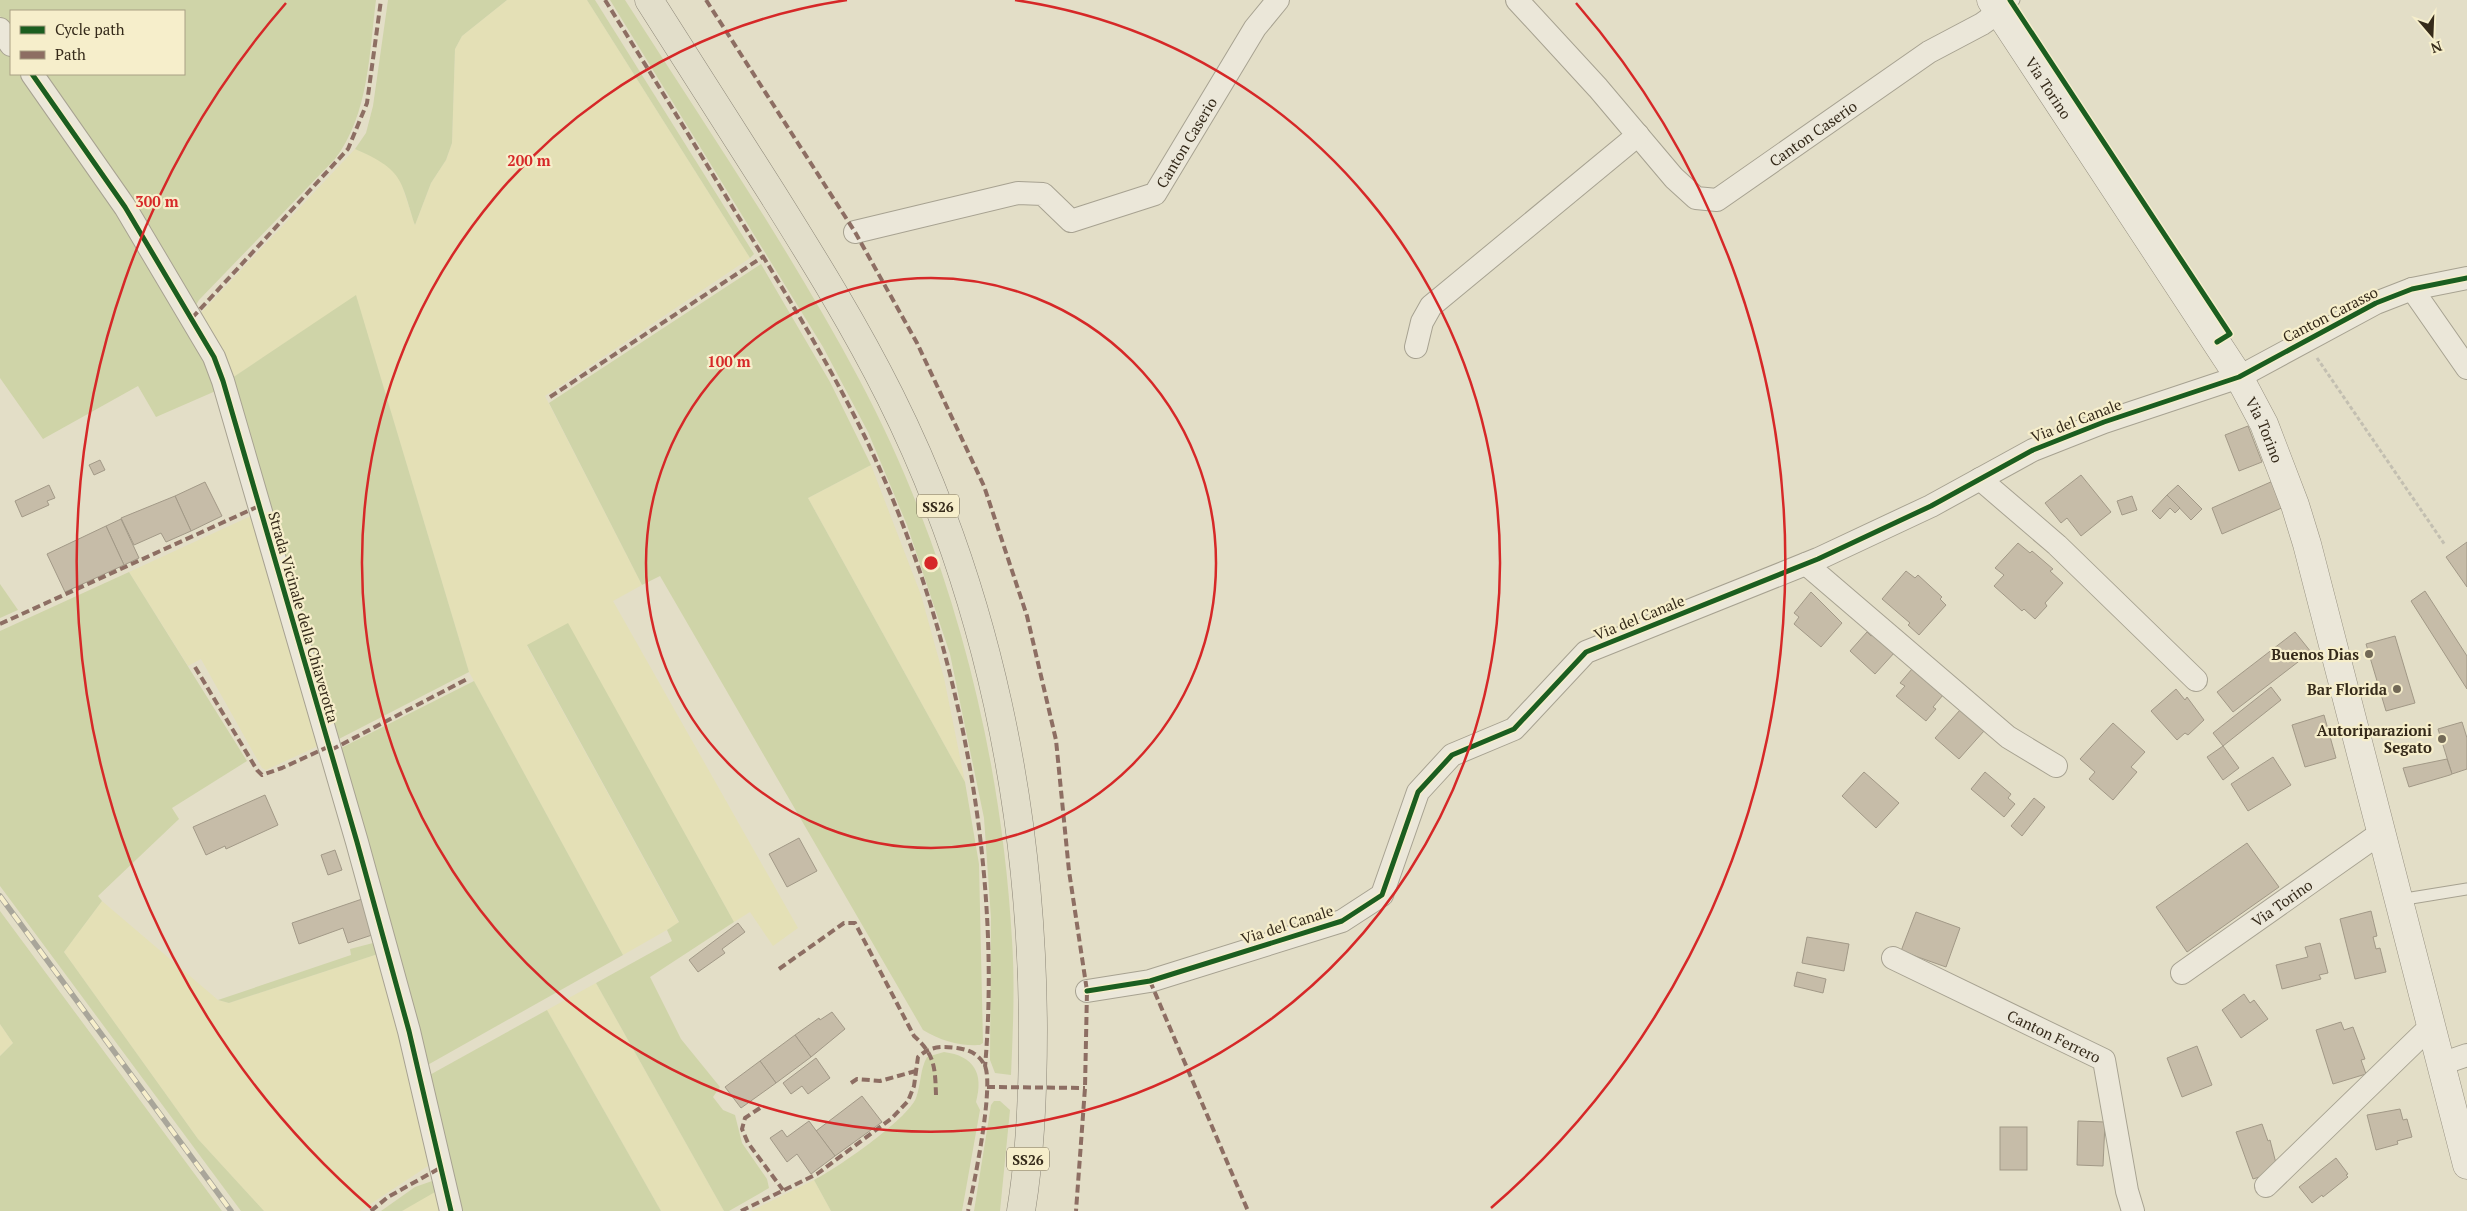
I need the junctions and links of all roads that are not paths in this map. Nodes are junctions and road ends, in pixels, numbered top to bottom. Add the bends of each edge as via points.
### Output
1 (649, 0) edge
2 (1278, 0) edge
3 (1517, 0) edge
4 (2001, 4) edge
5 (0, 29) edge
6 (10, 44) edge
7 (33, 75) edge
8 (1638, 135) junction
9 (855, 232) dead end
10 (2467, 278) edge
11 (2412, 289) junction
12 (1416, 347) dead end
13 (2467, 368) edge
14 (2239, 377) junction
15 (1980, 479) junction
16 (1806, 564) junction
17 (2196, 680) dead end
18 (2056, 766) dead end
19 (2382, 832) junction
20 (2467, 889) edge
21 (2399, 900) junction
22 (1892, 958) dead end
23 (2182, 973) dead end
24 (1087, 991) dead end
25 (2431, 1026) junction
26 (2467, 1055) edge
27 (2441, 1064) junction
28 (2467, 1165) edge
29 (2266, 1186) dead end
30 (451, 1211) edge
31 (1021, 1211) edge
32 (2133, 1211) edge

1 - 31 main road, SS26 via 810,254 868,352 947,530 983,643 1011,767 1029,906 1033,1078
2 - 9 street, Canton Caserio via 1255,28 1155,194 1071,221 1043,194 1018,193
3 - 8 street, Canton Caserio
4 - 8 street, Canton Caserio via 1982,24 1929,52 1717,200 1696,198 1674,178
4 - 14 street, Via Torino
5 - 6 street
7 - 30 street, Strada Vicinale della Chiaverotta via 125,207 214,357 223,381 370,889 409,1031
8 - 12 street via 1431,306 1422,322
10 - 11 street, Canton Carasso
11 - 13 street
11 - 14 street, Canton Carasso via 2376,303
14 - 15 street, Via del Canale via 2104,422 2033,450
14 - 19 street, Via Torino via 2264,424 2295,505
15 - 16 street, Via del Canale via 1923,510
15 - 17 street via 2057,545
16 - 18 street via 2008,737
16 - 24 street, Via del Canale via 1586,652 1514,729 1452,755 1418,792 1382,895 1342,921 1150,981
19 - 21 street, Via Torino
19 - 23 street, Via Torino
20 - 21 lane
21 - 25 street, Via Torino
22 - 32 street, Canton Ferrero via 2104,1060
25 - 27 street, Via Torino
25 - 29 street
26 - 27 street
27 - 28 street, Via Torino

